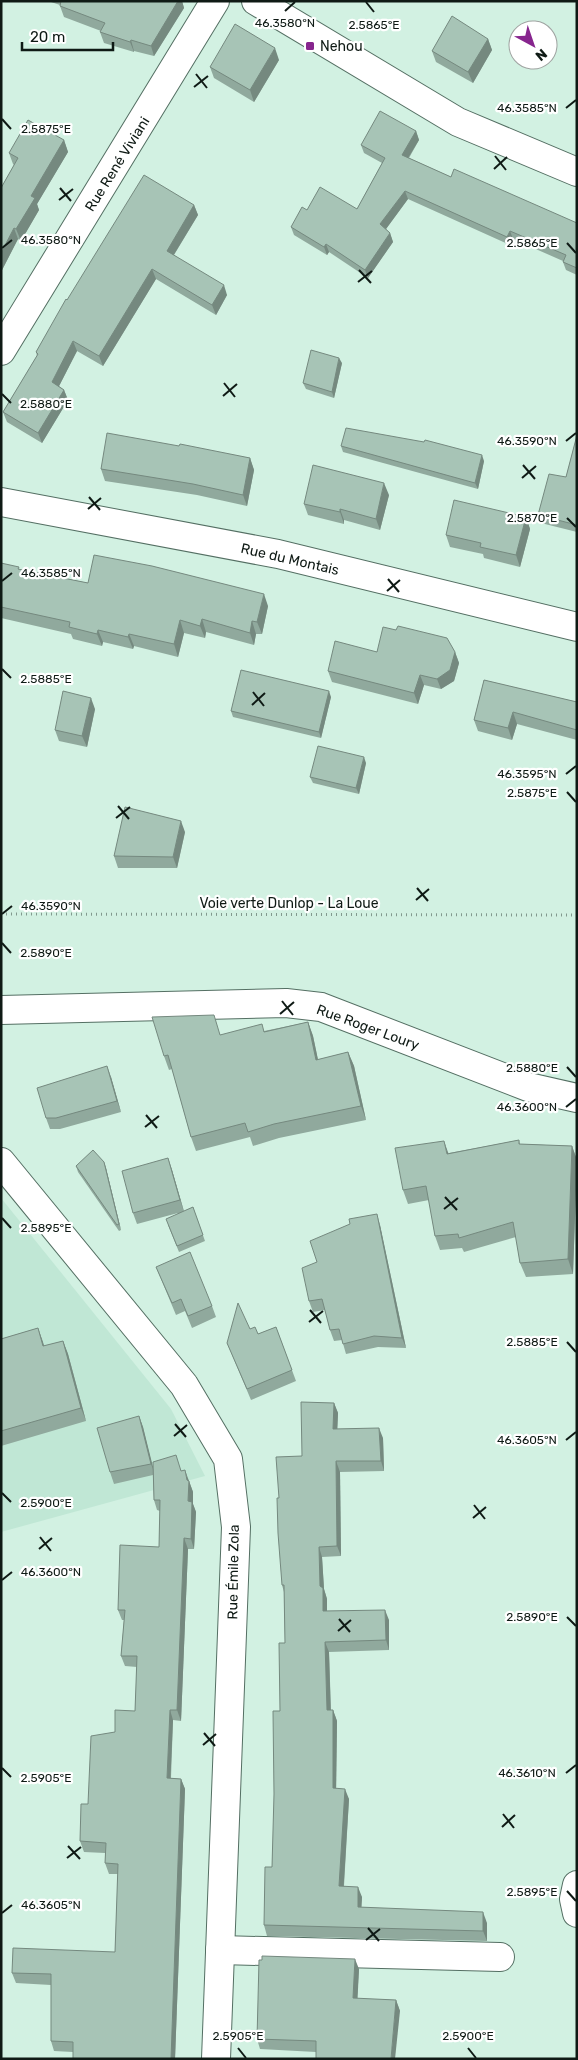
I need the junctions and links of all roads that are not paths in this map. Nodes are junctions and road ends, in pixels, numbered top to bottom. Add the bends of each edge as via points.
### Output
1 (215, 1) edge
2 (256, 1) edge
3 (577, 172) edge
4 (1, 351) edge
5 (1, 502) edge
6 (577, 627) edge
7 (1, 1010) edge
8 (577, 1098) edge
9 (1, 1162) edge
10 (577, 1885) edge
11 (577, 1913) edge
12 (220, 1950) junction
13 (500, 1957) dead end
14 (216, 2059) edge

1 - 4 street, Rue René Viviani
2 - 3 street via 458,122
5 - 6 street, Rue du Montais via 278,554
7 - 8 street, Rue Roger Loury via 286,1002 322,1007 528,1087
9 - 12 street, Rue Émile Zola via 184,1385 228,1459 236,1527
10 - 11 street via 574,1899
12 - 13 street
12 - 14 street, Rue Émile Zola

